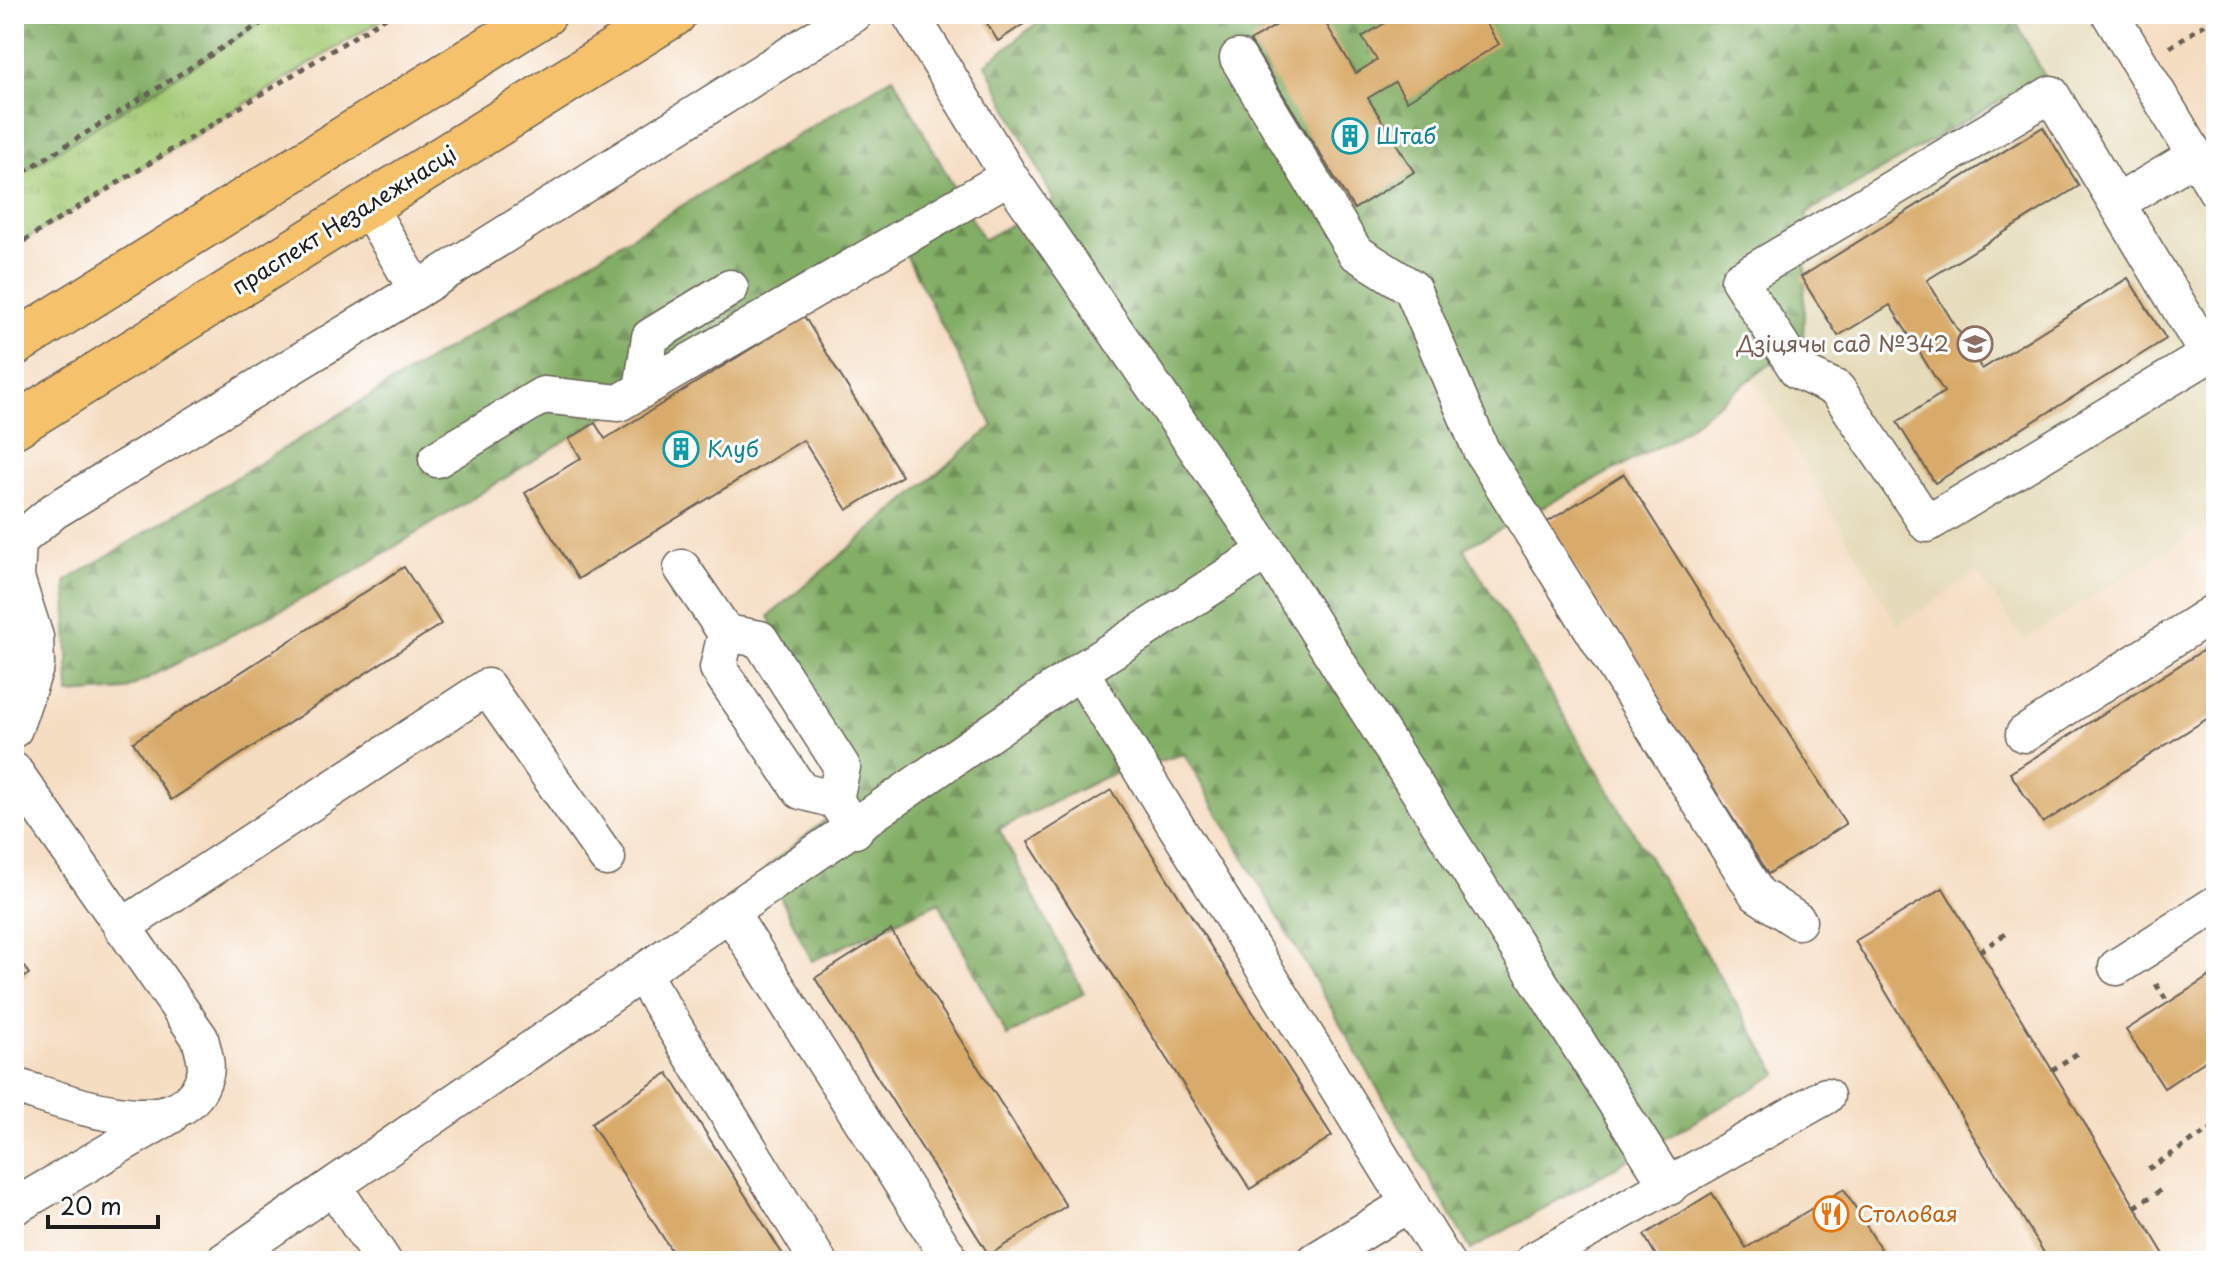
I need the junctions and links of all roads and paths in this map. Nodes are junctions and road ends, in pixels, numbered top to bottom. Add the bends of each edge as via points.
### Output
1 (276, 14) edge
2 (391, 14) edge
3 (544, 14) edge
4 (674, 14) edge
5 (854, 14) edge
6 (910, 14) edge
7 (2110, 14) edge
8 (2216, 17) edge
9 (1238, 58) dead end
10 (2142, 66) junction
11 (2195, 156) junction
12 (1009, 176) junction
13 (14, 178) edge
14 (2216, 190) edge
15 (2117, 203) junction
16 (367, 205) junction
17 (14, 247) edge
18 (730, 288) dead end
19 (417, 290) junction
20 (14, 344) edge
21 (642, 390) junction
22 (14, 426) edge
23 (437, 459) dead end
24 (1267, 551) junction
25 (682, 568) dead end
26 (2216, 611) edge
27 (726, 633) junction
28 (1080, 671) junction
29 (14, 729) edge
30 (2024, 734) dead end
31 (14, 771) edge
32 (835, 800) junction
33 (855, 830) junction
34 (607, 858) dead end
35 (2216, 904) edge
36 (731, 914) junction
37 (1798, 921) dead end
38 (122, 927) junction
39 (2005, 934) dead end
40 (1980, 951) dead end
41 (2117, 967) dead end
42 (642, 974) junction
43 (2078, 1053) dead end
44 (2052, 1070) dead end
45 (14, 1086) edge
46 (1826, 1096) dead end
47 (181, 1109) junction
48 (2216, 1126) edge
49 (2148, 1169) dead end
50 (333, 1186) junction
51 (1669, 1187) junction
52 (2161, 1190) dead end
53 (1410, 1203) junction
54 (14, 1207) edge
55 (2135, 1207) dead end
56 (224, 1261) edge
57 (383, 1261) edge
58 (818, 1261) edge
59 (951, 1261) edge
60 (1315, 1261) edge
61 (1445, 1261) edge
62 (1533, 1261) edge

1 - 13 path
2 - 17 path
3 - 20 highway
4 - 16 highway, праспект Незалежнасці
5 - 19 lane
6 - 12 lane
7 - 10 lane
8 - 10 path
9 - 37 lane via 1355,252 1412,288 1481,450 1757,894
10 - 11 lane
11 - 14 lane
11 - 15 lane
12 - 21 lane
12 - 24 lane
15 - 15 lane via 2051,94 1739,280 1798,371 1837,389 1927,524 2208,355
16 - 19 lane
16 - 22 highway, праспект Незалежнасці
18 - 21 lane via 650,337
19 - 29 lane via 54,511 18,541 16,578 35,637 36,665
21 - 23 lane via 619,403 543,395
24 - 28 lane
24 - 51 lane
25 - 27 lane
26 - 30 lane
27 - 32 lane via 718,668 801,791
27 - 32 lane via 760,639 842,767
28 - 33 lane
28 - 53 lane
31 - 38 lane
32 - 33 lane
33 - 36 lane
34 - 38 lane via 487,687
35 - 41 lane
36 - 42 lane
36 - 59 lane
38 - 47 lane via 200,1038 206,1072
39 - 40 path
42 - 50 lane
42 - 58 lane
43 - 44 path
45 - 47 lane via 122,1115 157,1116
46 - 51 lane
47 - 54 lane
48 - 49 path
50 - 56 lane
50 - 57 lane
51 - 62 lane
52 - 55 path
53 - 60 lane
53 - 61 lane

